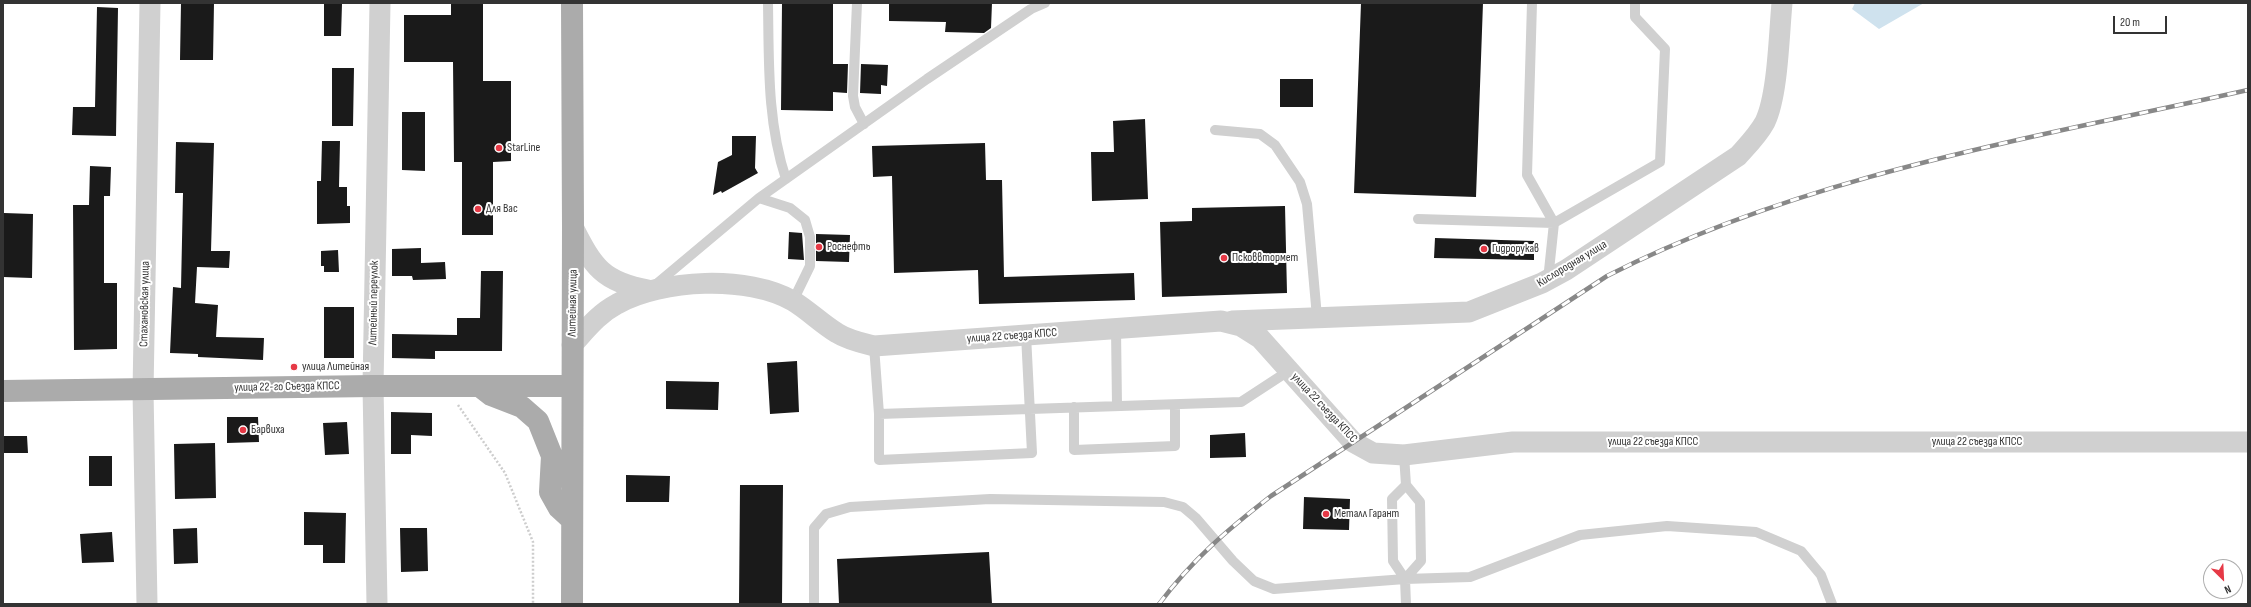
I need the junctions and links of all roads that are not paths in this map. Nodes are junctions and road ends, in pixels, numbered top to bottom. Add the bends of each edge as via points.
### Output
1 (150, 3) edge
2 (380, 3) edge
3 (572, 3) edge
4 (768, 3) edge
5 (857, 3) edge
6 (1045, 3) edge
7 (1532, 3) edge
8 (1635, 3) edge
9 (1782, 3) edge
10 (864, 124) junction
11 (1215, 130) dead end
12 (786, 179) junction
13 (759, 198) junction
14 (1418, 219) dead end
15 (1554, 223) junction
16 (574, 227) junction
17 (1548, 280) junction
18 (648, 290) junction
19 (793, 301) junction
20 (1317, 317) junction
21 (1221, 321) junction
22 (1116, 329) junction
23 (1026, 335) junction
24 (572, 345) junction
25 (874, 346) junction
26 (1290, 370) junction
27 (373, 386) junction
28 (479, 386) junction
29 (572, 386) junction
30 (3, 391) edge
31 (143, 391) junction
32 (1175, 405) junction
33 (1117, 406) junction
34 (1074, 407) junction
35 (1029, 409) junction
36 (879, 414) junction
37 (2248, 442) edge
38 (1404, 455) junction
39 (1406, 485) junction
40 (572, 520) junction
41 (1405, 579) junction
42 (148, 604) edge
43 (376, 604) edge
44 (572, 604) edge
45 (814, 604) edge
46 (1406, 604) edge
47 (1832, 604) edge

1 - 31 street, Стахановская улица
2 - 27 street, Литейный переулок
3 - 16 main road, Литейная улица
4 - 12 lane via 769,95 778,158
5 - 10 lane via 854,96 855,108
6 - 10 lane via 1031,9
7 - 15 lane via 1527,175
8 - 15 lane via 1635,17 1665,49 1660,162
9 - 17 street, Кислородная улица via 1772,100 1765,121 1755,137 1738,156
10 - 12 lane
11 - 20 lane via 1260,134 1275,145 1300,182 1307,204
12 - 13 lane
13 - 18 lane
13 - 19 lane via 790,208 806,220 810,237 810,266
14 - 15 lane
15 - 17 lane
16 - 18 street via 598,269 626,286
16 - 24 main road, Литейная улица
17 - 20 street, Кислородная улица via 1469,312
18 - 19 street, улица 22 съезда КПСС via 742,284 770,291
18 - 24 street, улица 22 съезда КПСС via 617,304 596,318
19 - 25 street, улица 22 съезда КПСС via 838,334
20 - 21 street, Кислородная улица
21 - 22 street, улица 22 съезда КПСС
21 - 26 street, улица 22 съезда КПСС via 1251,332
22 - 23 street, улица 22 съезда КПСС
22 - 33 lane
23 - 25 street, улица 22 съезда КПСС
23 - 35 lane
24 - 29 main road, Литейная улица
25 - 36 lane
26 - 32 lane via 1241,402
26 - 38 street, улица 22 съезда КПСС via 1353,442 1373,453
27 - 28 main road, улица 22-го Съезда КПСС
27 - 31 main road, улица 22-го Съезда КПСС
27 - 43 street, Литейный переулок
28 - 29 main road, улица 22-го Съезда КПСС
28 - 40 main road via 491,395 522,407 538,421 552,456 550,492 559,508
29 - 40 main road, Литейная улица
30 - 31 main road, улица 22-го Съезда КПСС
31 - 42 street, Стахановская улица
32 - 33 lane
32 - 34 lane via 1175,446 1074,450
33 - 34 lane
34 - 35 lane
35 - 36 lane
35 - 36 lane via 1032,453 879,460
37 - 38 street, улица 22 съезда КПСС via 1513,442
38 - 39 lane
39 - 41 lane via 1392,499 1393,561
39 - 41 lane via 1420,502 1420,561
40 - 44 main road, Литейная улица
41 - 45 lane via 1274,589 1254,581 1183,507 1164,502 990,499 850,508 826,514 814,528
41 - 46 lane
41 - 47 lane via 1470,577 1580,535 1667,526 1756,532 1801,551 1821,574

